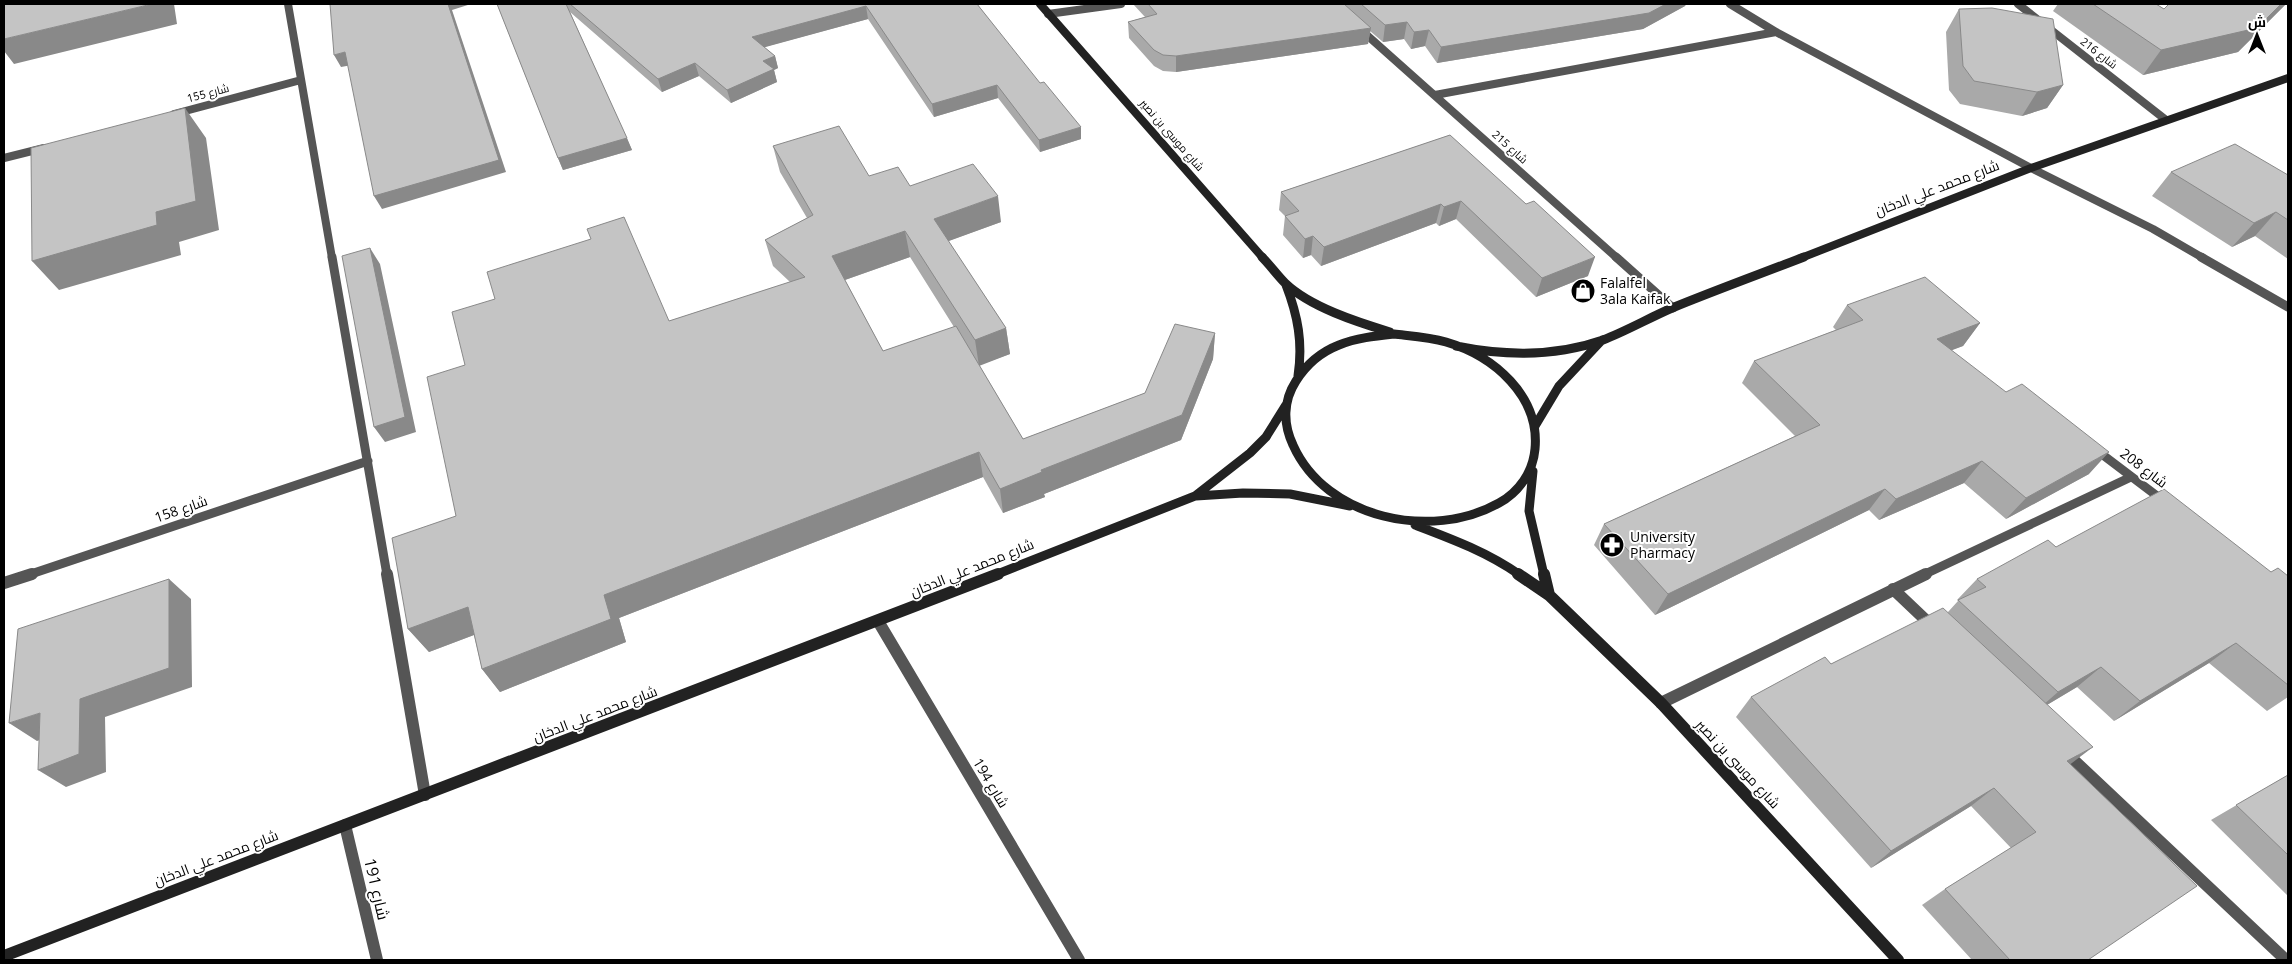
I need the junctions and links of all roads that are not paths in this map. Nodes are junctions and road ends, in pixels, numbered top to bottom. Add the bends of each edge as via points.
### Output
1 (288, 4) edge
2 (1040, 4) edge
3 (1121, 4) edge
4 (1730, 4) edge
5 (2018, 4) edge
6 (1048, 14) junction
7 (1353, 23) edge
8 (1776, 32) junction
9 (2288, 78) edge
10 (301, 80) junction
11 (1435, 95) junction
12 (167, 116) edge
13 (2166, 120) junction
14 (52, 146) edge
15 (4, 158) edge
16 (2031, 168) junction
17 (1286, 284) junction
18 (1673, 308) junction
19 (2288, 308) edge
20 (1394, 334) junction
21 (1602, 340) junction
22 (1456, 346) junction
23 (1298, 376) junction
24 (1286, 405) junction
25 (1535, 426) junction
26 (2086, 441) edge
27 (1536, 454) junction
28 (368, 461) junction
29 (2131, 476) junction
30 (1195, 496) junction
31 (2170, 506) edge
32 (1360, 509) junction
33 (1398, 520) junction
34 (4, 583) edge
35 (1893, 589) junction
36 (1549, 595) junction
37 (878, 621) junction
38 (1943, 636) edge
39 (1661, 703) junction
40 (2057, 744) edge
41 (425, 794) junction
42 (345, 825) junction
43 (4, 956) edge
44 (377, 960) edge
45 (1078, 960) edge
46 (1898, 960) edge
47 (2286, 960) edge

1 - 10 street
2 - 6 street, شارع موسى بن نصير
3 - 6 street
4 - 8 street
5 - 13 street, شارع 216
6 - 17 street, شارع موسى بن نصير
7 - 11 street, شارع 215
8 - 11 street
8 - 16 street
9 - 13 street, شارع محمد علي الدخان
10 - 12 street, شارع 155
10 - 28 street
11 - 18 street, شارع 215
13 - 16 street, شارع محمد علي الدخان
14 - 15 street
16 - 18 street, شارع محمد علي الدخان
16 - 19 street via 2153,229
17 - 20 street, شارع موسى بن نصير via 1307,300 1340,316
17 - 23 street, شارع موسى بن نصير via 1302,336 1303,353
18 - 21 street, شارع محمد علي الدخان
20 - 22 street via 1435,338
20 - 23 street via 1356,339 1322,353
21 - 22 street, شارع محمد علي الدخان via 1533,354 1490,353
21 - 25 street, شارع محمد علي الدخان via 1559,386
22 - 25 street via 1502,372 1524,397
23 - 24 street, شارع محمد علي الدخان
24 - 30 street, شارع محمد علي الدخان via 1266,437
24 - 32 street via 1288,434 1301,463 1326,489
25 - 27 street
26 - 29 street, شارع 208
27 - 33 street via 1525,480 1503,501 1473,516 1436,522
27 - 36 street via 1529,511
28 - 34 street, شارع 158
28 - 41 street
29 - 31 street, شارع 208
29 - 35 street
30 - 32 street, شارع محمد علي الدخان via 1290,494
30 - 37 street, شارع محمد علي الدخان
32 - 33 street
33 - 36 street, شارع موسى بن نصير via 1478,550
35 - 38 street
35 - 39 street
36 - 39 street, شارع موسى بن نصير
37 - 41 street, شارع محمد علي الدخان
37 - 45 street, شارع 194
39 - 46 street, شارع موسى بن نصير
40 - 47 street
41 - 42 street, شارع محمد علي الدخان
42 - 43 street, شارع محمد علي الدخان
42 - 44 street, شارع 191

